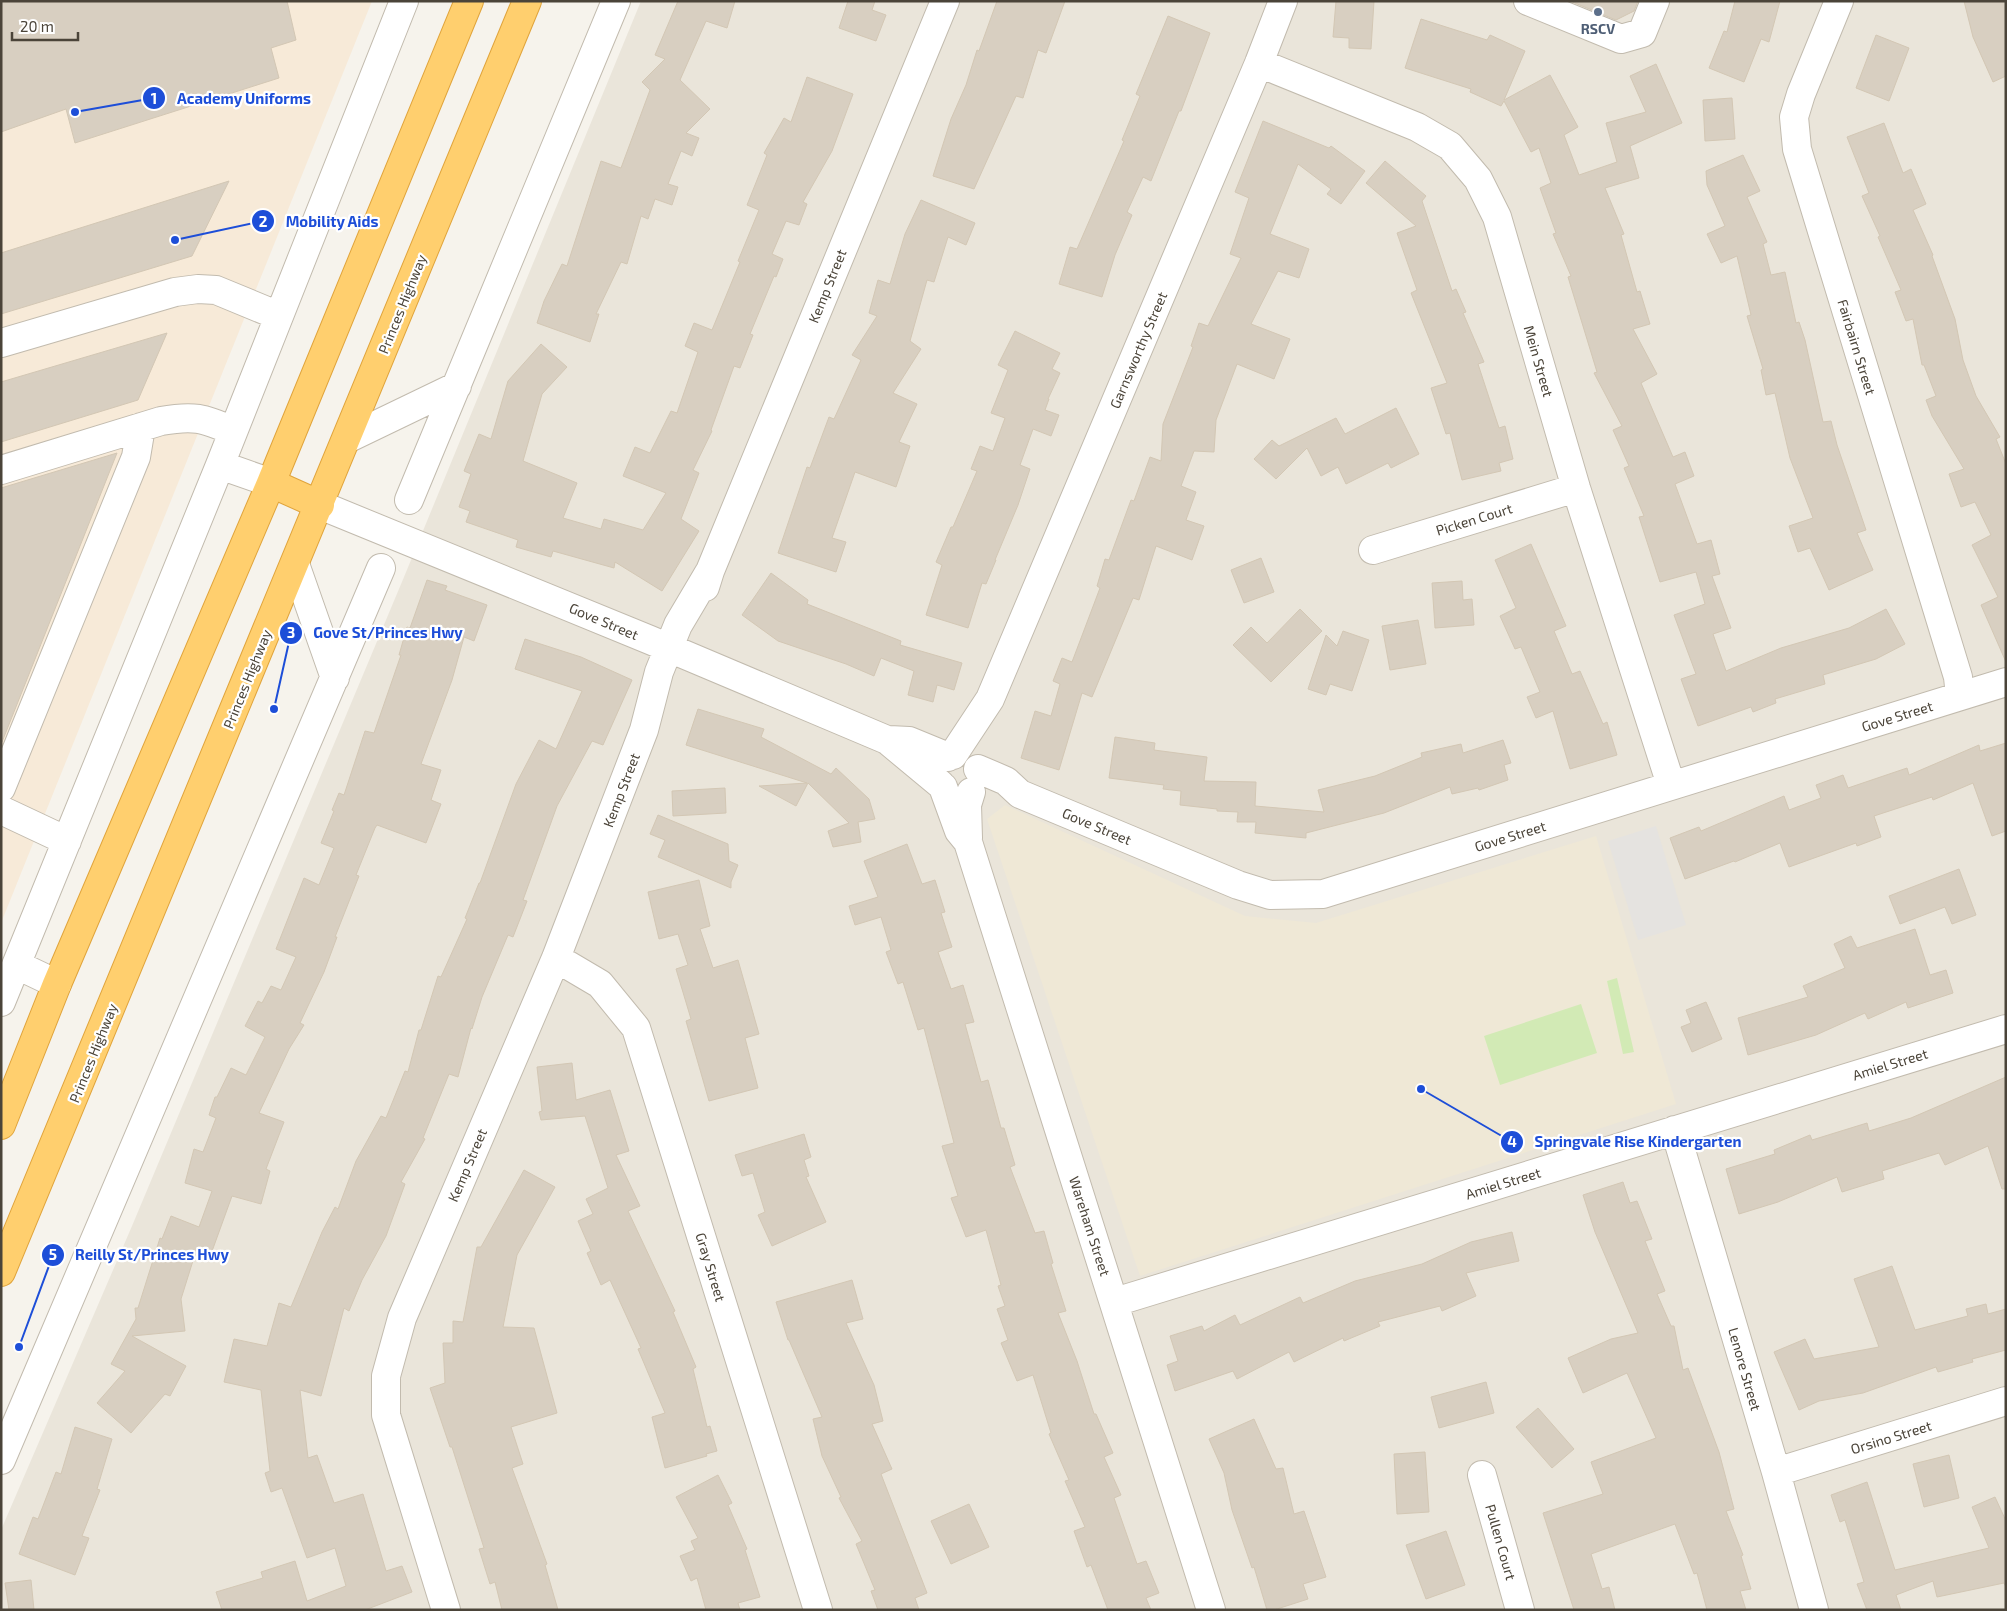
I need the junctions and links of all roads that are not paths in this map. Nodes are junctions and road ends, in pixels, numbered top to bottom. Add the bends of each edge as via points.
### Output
1 (404, 1) edge
2 (469, 1) edge
3 (527, 1) edge
4 (616, 1) edge
5 (945, 1) edge
6 (1284, 1) edge
7 (1528, 1) edge
8 (1655, 1) edge
9 (1839, 1) edge
10 (1259, 63) junction
11 (279, 316) junction
12 (1, 343) edge
13 (457, 386) junction
14 (141, 427) junction
15 (233, 431) junction
16 (347, 440) junction
17 (220, 465) junction
18 (1, 470) edge
19 (271, 483) junction
20 (1576, 488) junction
21 (409, 500) dead end
22 (320, 504) junction
23 (1373, 550) dead end
24 (295, 564) junction
25 (381, 568) dead end
26 (676, 651) junction
27 (335, 678) junction
28 (2006, 682) edge
29 (1960, 696) junction
30 (990, 699) junction
31 (888, 740) junction
32 (951, 756) junction
33 (975, 779) junction
34 (941, 785) junction
35 (1671, 785) junction
36 (1, 788) edge
37 (1, 810) edge
38 (67, 841) junction
39 (968, 842) junction
40 (556, 958) junction
41 (17, 965) junction
42 (57, 984) junction
43 (1, 1002) edge
44 (2006, 1028) edge
45 (1, 1125) edge
46 (1675, 1130) junction
47 (1, 1272) edge
48 (1115, 1302) junction
49 (2006, 1402) edge
50 (1, 1460) edge
51 (1776, 1472) junction
52 (1482, 1475) dead end
53 (446, 1610) edge
54 (818, 1610) edge
55 (1211, 1610) edge
56 (1520, 1610) edge
57 (1814, 1610) edge

1 - 11 street
2 - 19 highway
3 - 16 highway, Princes Highway
4 - 13 street
5 - 26 street, Kemp Street via 710,571 678,625
6 - 10 street, Garnsworthy Street
7 - 8 street via 1621,39 1642,33
9 - 29 street, Fairbairn Street via 1794,117 1797,149 1958,678
10 - 20 street, Mein Street via 1417,127 1450,146 1478,179 1497,218
10 - 30 street, Garnsworthy Street
11 - 12 street via 216,290 198,289 175,292
11 - 15 street
13 - 16 street
13 - 21 street
14 - 15 street via 184,417 200,418
14 - 18 street
14 - 36 street via 136,458
15 - 17 street
16 - 22 highway, Princes Highway
17 - 19 street
17 - 38 street
19 - 22 highway
19 - 42 highway
20 - 23 street, Picken Court
20 - 35 street, Mein Street
22 - 24 highway, Princes Highway
22 - 26 street, Gove Street
24 - 27 street
24 - 47 highway, Princes Highway
25 - 27 street
26 - 31 street, Gove Street
26 - 40 street, Kemp Street via 674,679 644,730
27 - 50 street
28 - 29 street, Gove Street
29 - 35 street, Gove Street
30 - 32 street, Garnsworthy Street
30 - 33 street, Garnsworthy Street
31 - 32 street, Gove Street via 909,741
31 - 34 street, Gove Street
32 - 33 street via 968,756
32 - 34 street via 940,766
33 - 34 street via 957,795
33 - 35 street, Gove Street via 1006,781 1020,794 1238,885 1278,896 1323,894
33 - 39 street, Wareham Street via 967,805
34 - 39 street, Wareham Street via 959,831
37 - 38 street
38 - 41 street
39 - 48 street, Wareham Street
40 - 53 street, Kemp Street via 402,1318 386,1376 386,1415
40 - 54 street, Gray Street via 600,984 636,1028
41 - 42 street
41 - 43 street
42 - 45 highway
44 - 46 street, Amiel Street
46 - 48 street, Amiel Street
46 - 51 street, Lenore Street
48 - 55 street, Wareham Street
49 - 51 street, Orsino Street
51 - 57 street, Lenore Street
52 - 56 street, Pullen Court

